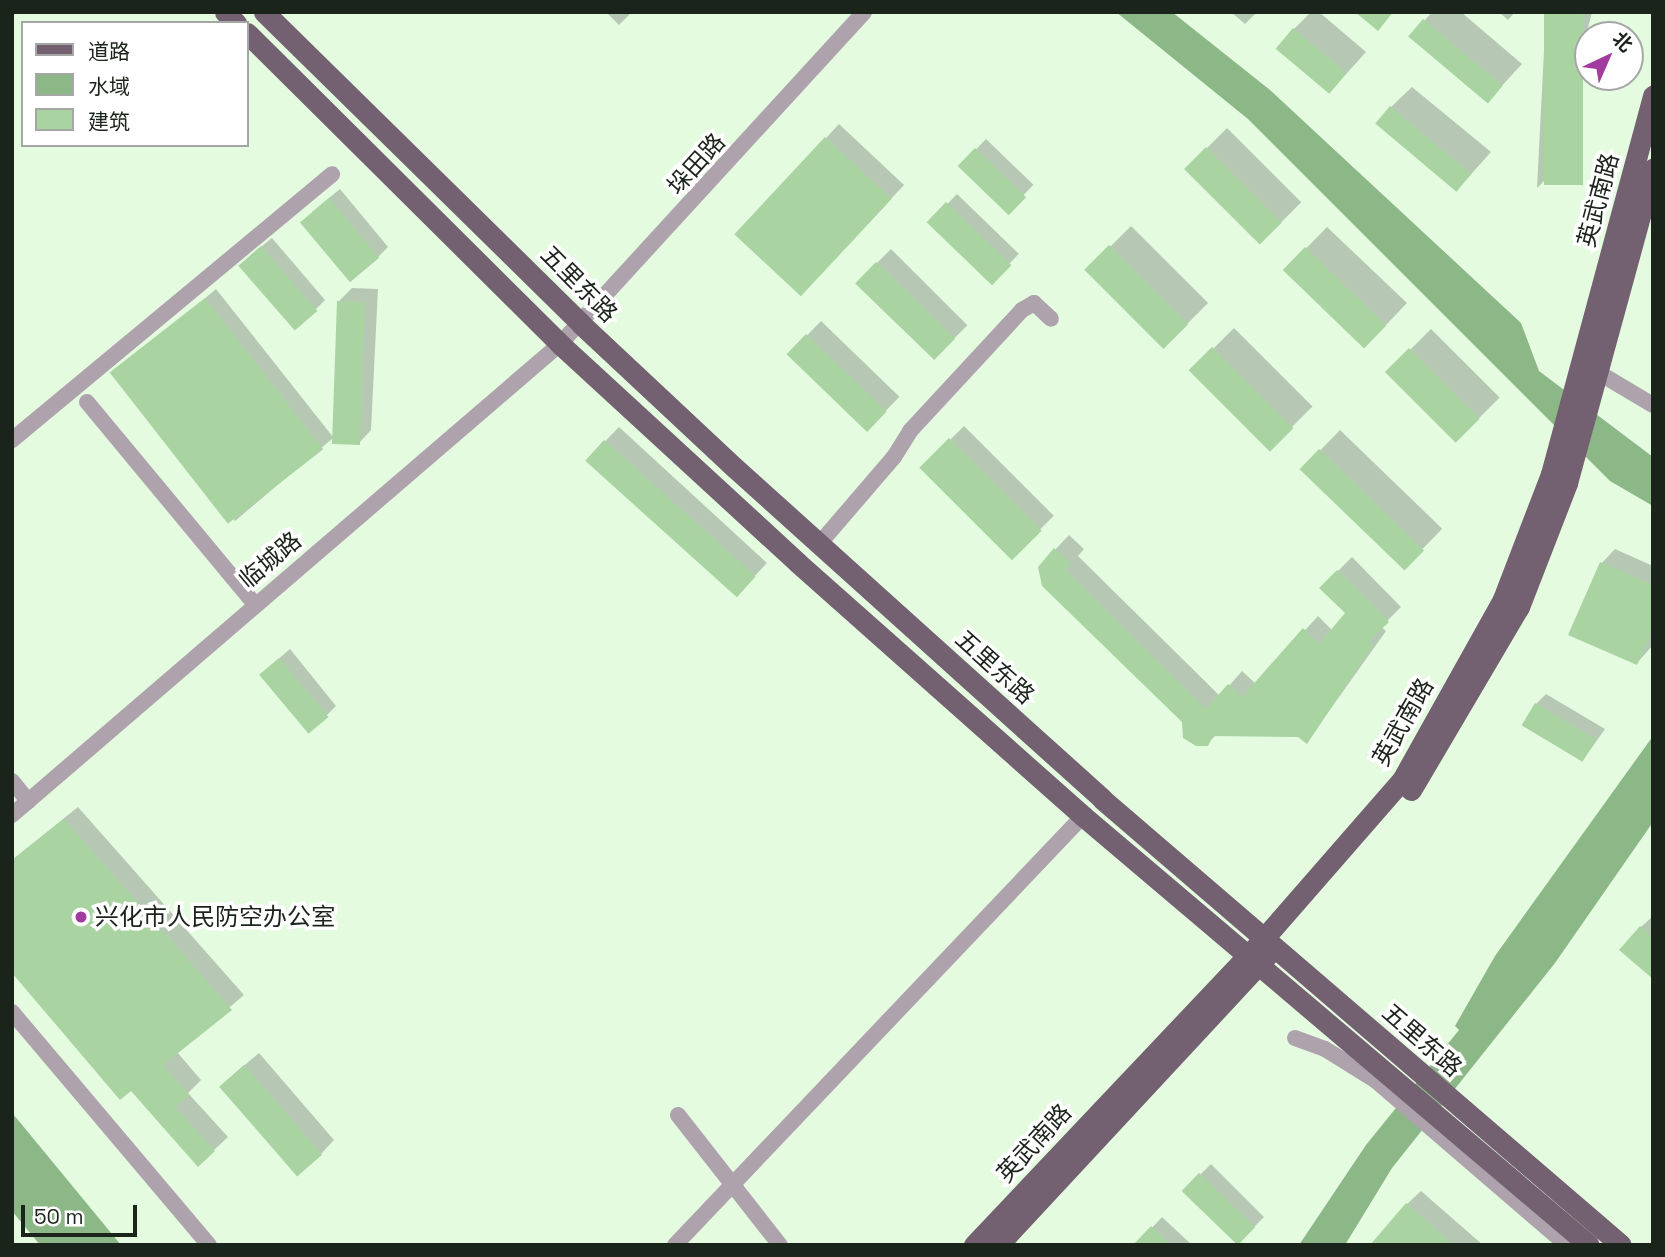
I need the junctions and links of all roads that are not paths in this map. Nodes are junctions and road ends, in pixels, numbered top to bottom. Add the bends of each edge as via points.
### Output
1 (264, 12) edge
2 (864, 12) edge
3 (248, 34) edge
4 (1653, 96) edge
5 (1653, 169) edge
6 (332, 174) dead end
7 (1051, 319) dead end
8 (581, 324) junction
9 (560, 344) junction
10 (1591, 367) junction
11 (88, 402) dead end
12 (1653, 405) edge
13 (12, 440) edge
14 (820, 543) junction
15 (254, 603) junction
16 (12, 781) edge
17 (28, 801) junction
18 (12, 815) edge
19 (1083, 816) junction
20 (1270, 941) junction
21 (1254, 958) junction
22 (12, 1012) edge
23 (1295, 1038) dead end
24 (1379, 1051) junction
25 (678, 1115) dead end
26 (1450, 1122) junction
27 (729, 1184) junction
28 (209, 1245) edge
29 (675, 1245) edge
30 (780, 1245) edge
31 (974, 1245) edge
32 (998, 1245) edge
33 (1567, 1245) edge
34 (1590, 1245) edge
35 (1621, 1245) edge

1 - 8 main road, 五里东路
2 - 8 street, 垛田路
3 - 9 main road, 五里东路 via 340,120
4 - 10 main road, 英武南路
5 - 10 main road, 英武南路
6 - 13 street
7 - 14 street via 1034,303 1022,310 910,431 894,457
8 - 9 street, 垛田路
8 - 14 main road, 五里东路
9 - 15 street, 临城路
9 - 19 main road, 五里东路
10 - 12 street
10 - 20 main road, 英武南路 via 1519,607 1414,787
11 - 15 street
14 - 20 main road, 五里东路 via 1102,799
15 - 17 street, 临城路
16 - 17 street
17 - 18 street, 临城路
19 - 21 main road, 五里东路
19 - 27 street
20 - 21 main road, 英武南路
20 - 24 main road, 五里东路
21 - 24 main road, 五里东路
21 - 31 main road, 英武南路
21 - 32 main road, 英武南路
22 - 28 street
23 - 26 street via 1325,1049
24 - 26 main road, 五里东路
25 - 27 street
26 - 33 street
26 - 34 main road, 五里东路
26 - 35 main road, 五里东路
27 - 29 street
27 - 30 street

